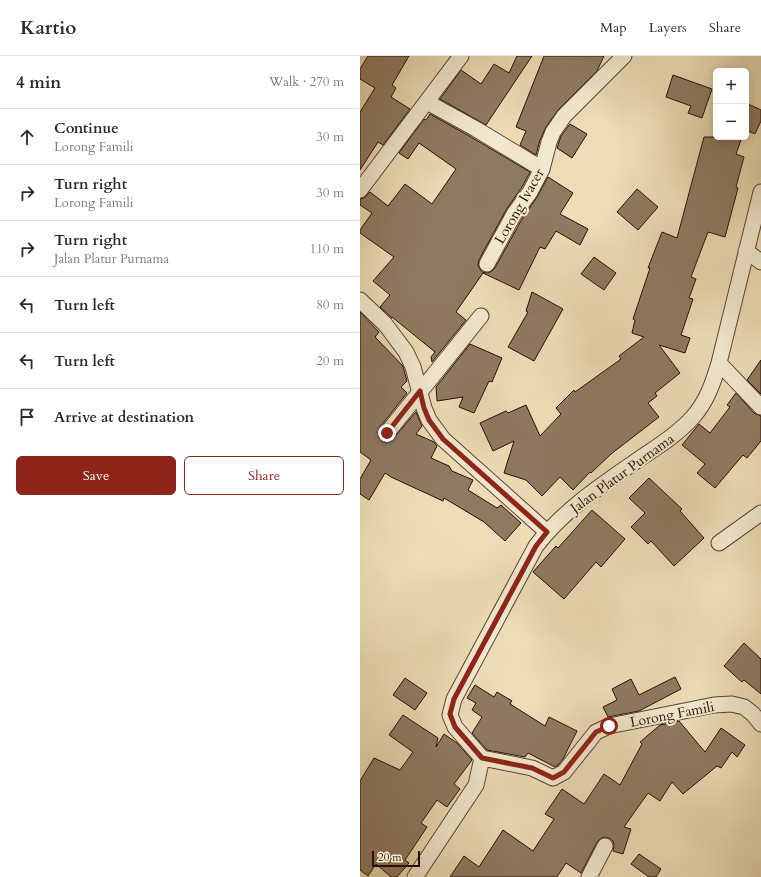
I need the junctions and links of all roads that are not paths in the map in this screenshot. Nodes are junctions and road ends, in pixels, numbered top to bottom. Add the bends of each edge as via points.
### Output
1 (462, 56) edge
2 (624, 56) edge
3 (427, 102) junction
4 (542, 169) junction
5 (360, 190) edge
6 (761, 192) edge
7 (746, 251) junction
8 (761, 262) edge
9 (487, 264) dead end
10 (360, 300) edge
11 (481, 316) dead end
12 (719, 363) junction
13 (420, 391) junction
14 (761, 407) edge
15 (387, 433) dead end
16 (761, 513) edge
17 (547, 532) junction
18 (719, 544) dead end
19 (761, 724) edge
20 (482, 758) junction
21 (605, 846) dead end
22 (415, 877) edge
23 (589, 877) edge

1 - 3 street
2 - 4 street, Lorong Ivacer via 564,116 553,132
3 - 4 street
3 - 5 street
4 - 9 street, Lorong Ivacer
6 - 7 street, Jalan Platur Purnama
7 - 8 street
7 - 12 street, Jalan Platur Purnama
10 - 13 street via 385,324 406,352
11 - 13 street
12 - 14 street
12 - 17 street, Jalan Platur Purnama via 710,391 692,418 670,438 580,501
13 - 15 street
13 - 17 street via 429,420 443,439
16 - 18 street
17 - 20 street, Jalan Platur Purnama via 536,546 454,699 450,714 455,727
19 - 20 street, Lorong Famili via 744,707 732,704 714,705 609,726 596,732 564,772 553,778 532,768
20 - 22 street via 476,785
21 - 23 street

